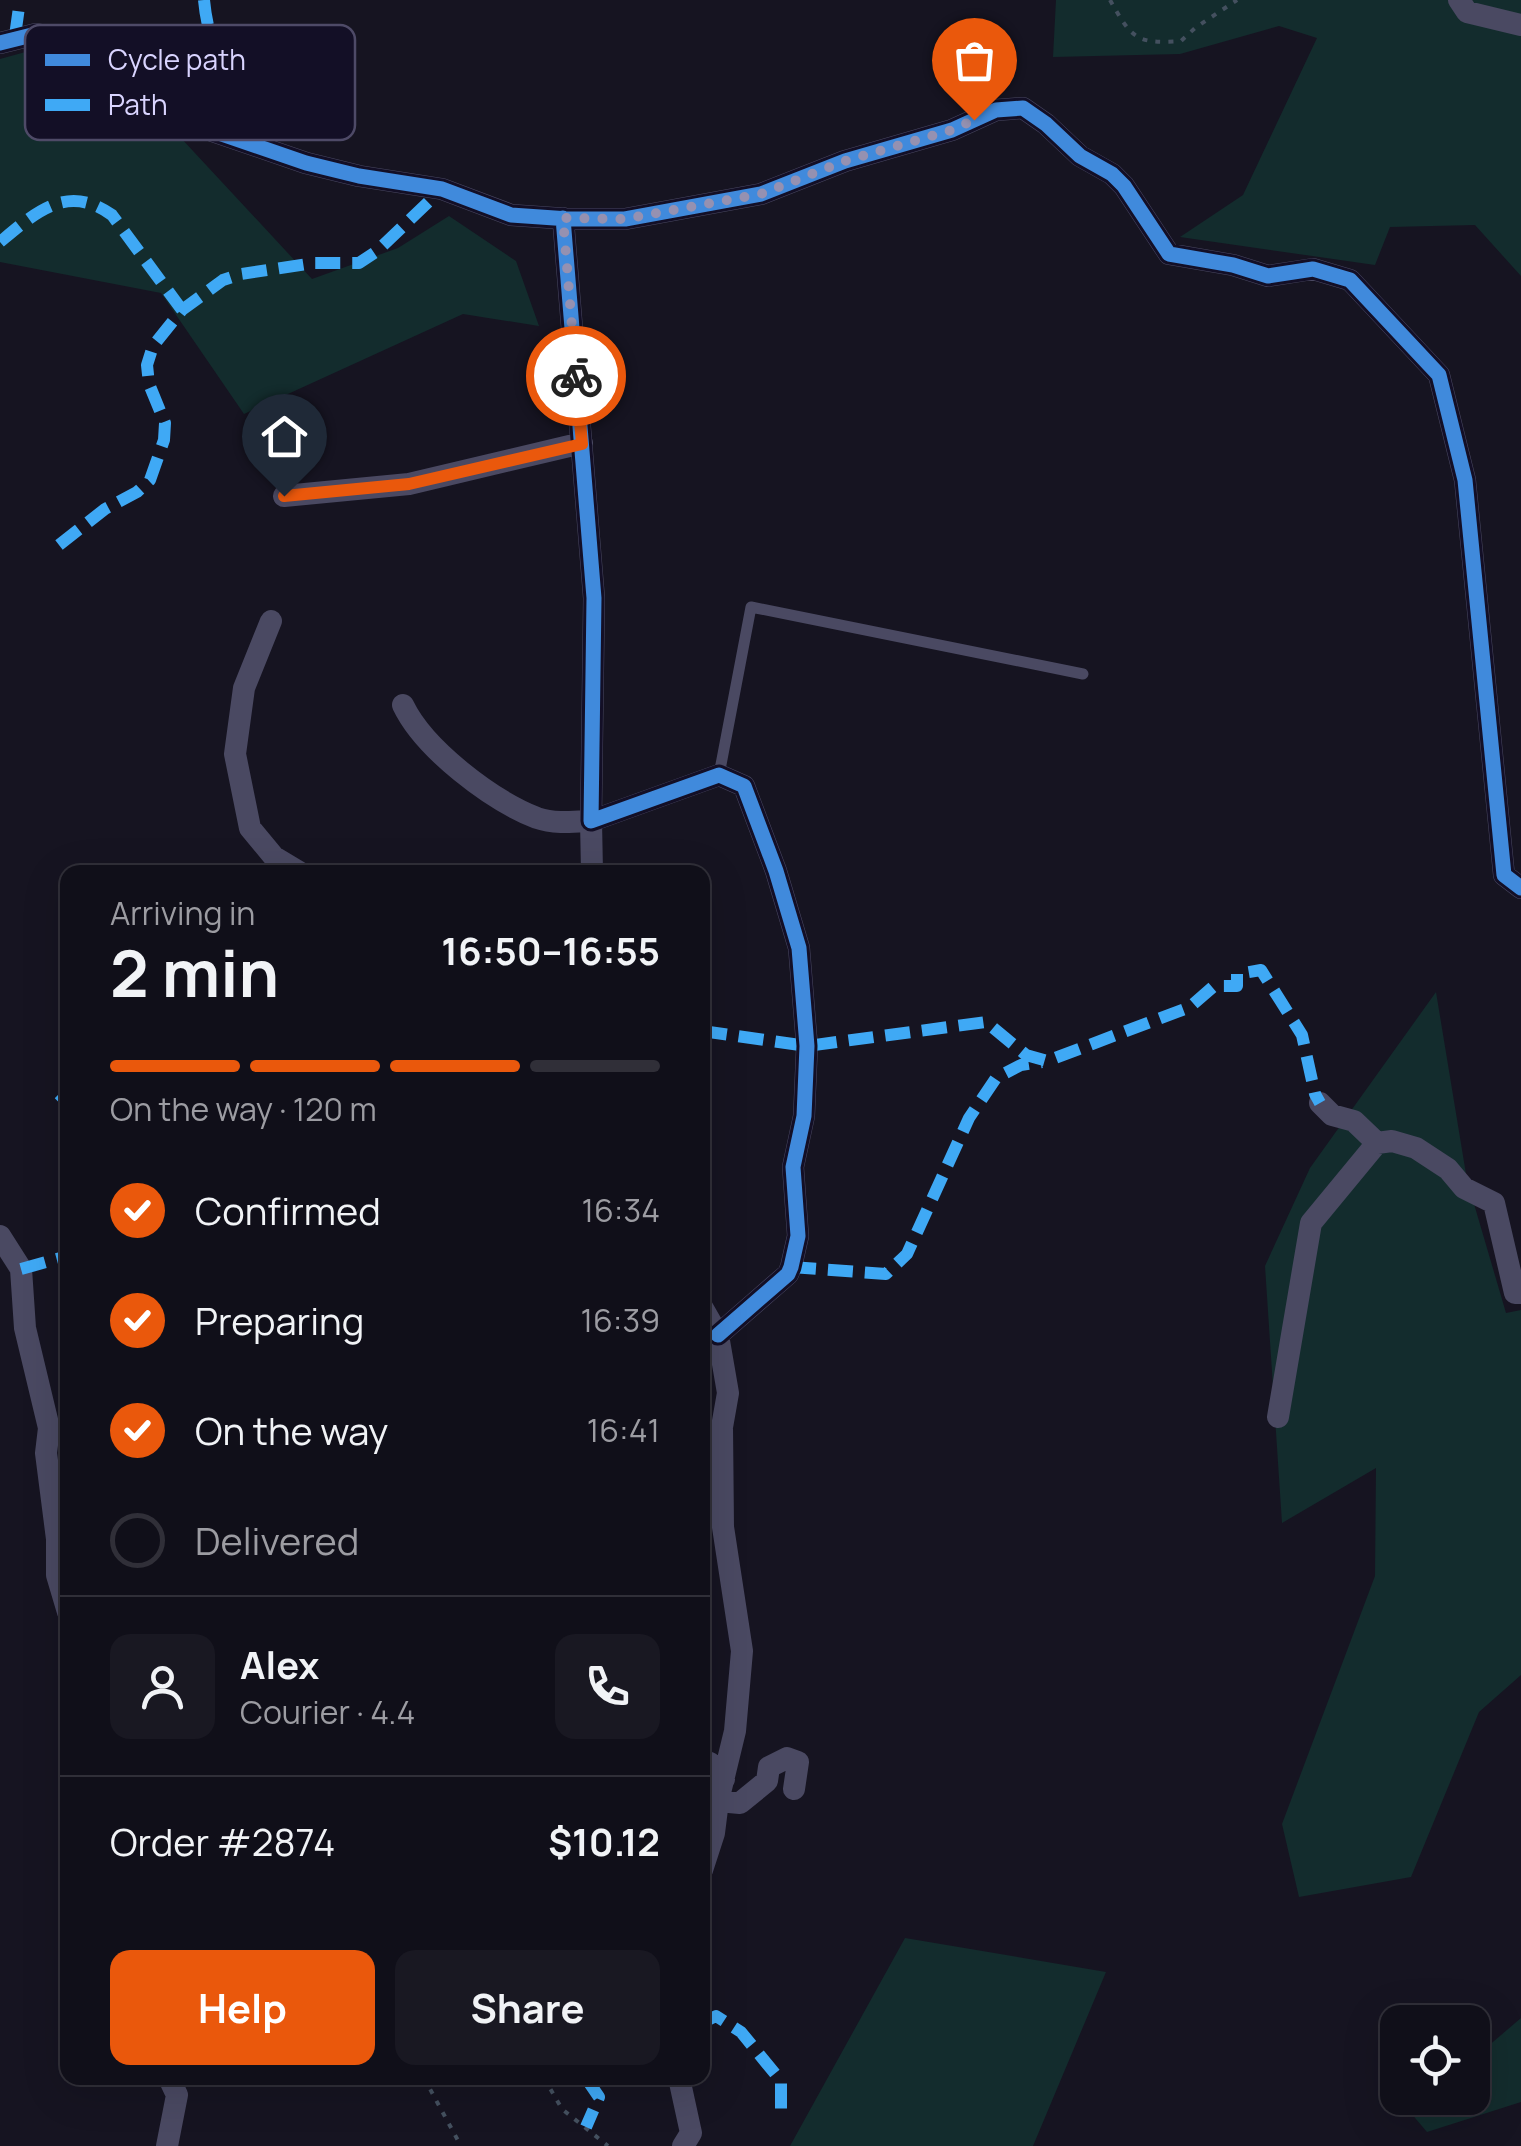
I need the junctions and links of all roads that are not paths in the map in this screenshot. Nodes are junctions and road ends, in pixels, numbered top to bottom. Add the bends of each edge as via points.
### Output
1 (1460, 0) edge
2 (1521, 25) edge
3 (25, 37) edge
4 (0, 43) edge
5 (239, 140) edge
6 (563, 218) junction
7 (582, 444) junction
8 (284, 496) dead end
9 (271, 621) dead end
10 (1083, 674) dead end
11 (403, 705) dead end
12 (719, 775) junction
13 (590, 821) junction
14 (288, 865) edge
15 (592, 865) edge
16 (1521, 888) edge
17 (1320, 1103) dead end
18 (1377, 1143) junction
19 (0, 1236) edge
20 (1521, 1293) edge
21 (710, 1321) edge
22 (718, 1335) junction
23 (1278, 1417) dead end
24 (60, 1585) edge
25 (710, 1763) edge
26 (794, 1788) dead end
27 (721, 1790) junction
28 (710, 1845) edge
29 (172, 2085) edge
30 (680, 2085) edge
31 (168, 2146) edge
32 (683, 2146) edge

1 - 2 street via 1467,12
3 - 4 street
5 - 6 street via 306,164 442,189 510,215
6 - 7 street
6 - 16 street via 625,219 761,194 996,110 1023,108 1112,174 1169,254 1268,276 1313,269 1350,280 1439,374 1465,480 1504,875
7 - 8 street via 409,484
7 - 13 street via 594,598
9 - 14 street via 244,688 235,754 250,828
10 - 12 lane via 751,608
11 - 13 street via 434,748 502,800 539,819
12 - 13 street
12 - 22 street via 744,786 776,871 799,948 807,1046 804,1116 793,1167 798,1236 791,1266
13 - 15 street
17 - 18 street via 1332,1115 1354,1120
18 - 20 street via 1416,1148 1464,1188 1494,1203 1514,1294
18 - 23 street via 1311,1223
19 - 24 street via 21,1269 25,1328 49,1428
21 - 22 street
22 - 27 street via 728,1393 722,1528 742,1651 735,1731
25 - 27 street
26 - 27 street via 798,1762 787,1758 769,1768 767,1781 740,1803
27 - 28 street
29 - 31 street via 177,2094
30 - 32 street via 691,2134

